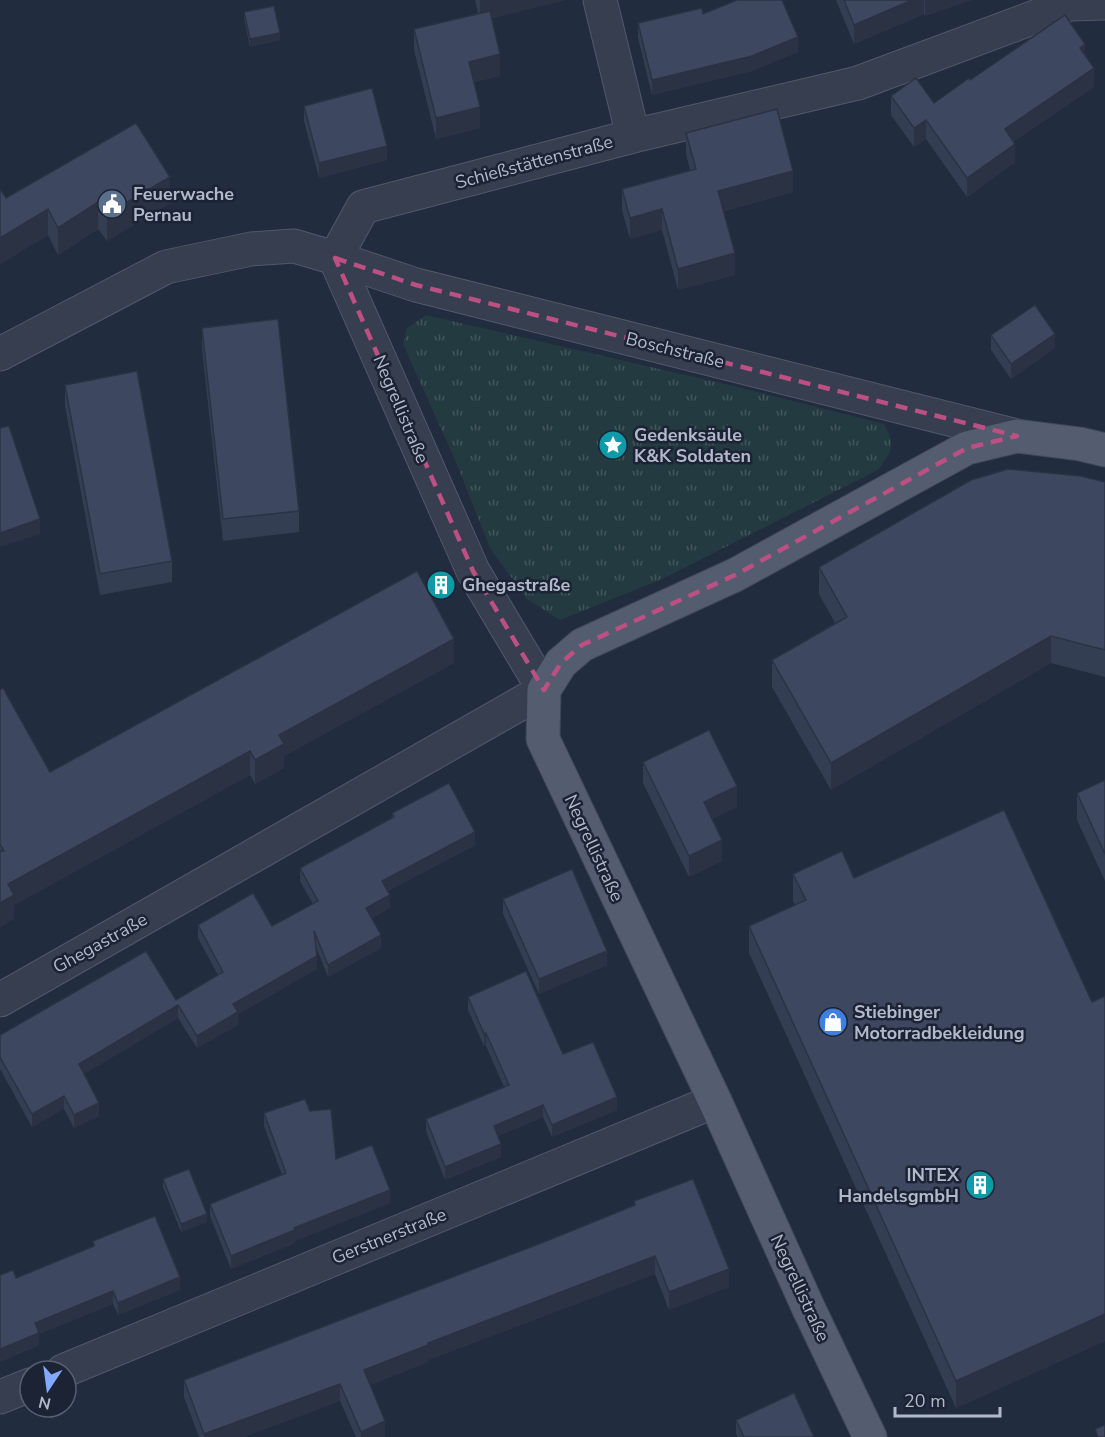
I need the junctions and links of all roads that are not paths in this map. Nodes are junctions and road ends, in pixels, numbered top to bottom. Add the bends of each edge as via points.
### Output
1 (600, 0) edge
2 (1105, 3) edge
3 (633, 135) junction
4 (335, 258) junction
5 (0, 354) edge
6 (1017, 436) junction
7 (1105, 450) edge
8 (544, 690) junction
9 (0, 1000) edge
10 (715, 1101) junction
11 (78, 1365) edge
12 (18, 1389) edge
13 (0, 1397) edge
14 (870, 1437) edge

1 - 3 street
2 - 3 street, Schießstättenstraße via 1070,4 858,83
3 - 4 street, Schießstättenstraße via 363,207
4 - 5 street via 294,246 251,249 166,267
4 - 6 street, Boschstraße via 417,285
4 - 8 street, Negrellistraße via 473,571
6 - 7 main road, Boschstraße
6 - 8 main road, Boschstraße via 967,448 735,575 582,645 561,663
8 - 9 street, Ghegastraße
8 - 10 main road, Negrellistraße via 543,739
10 - 11 street, Gerstnerstraße
10 - 14 main road, Negrellistraße
12 - 13 street

